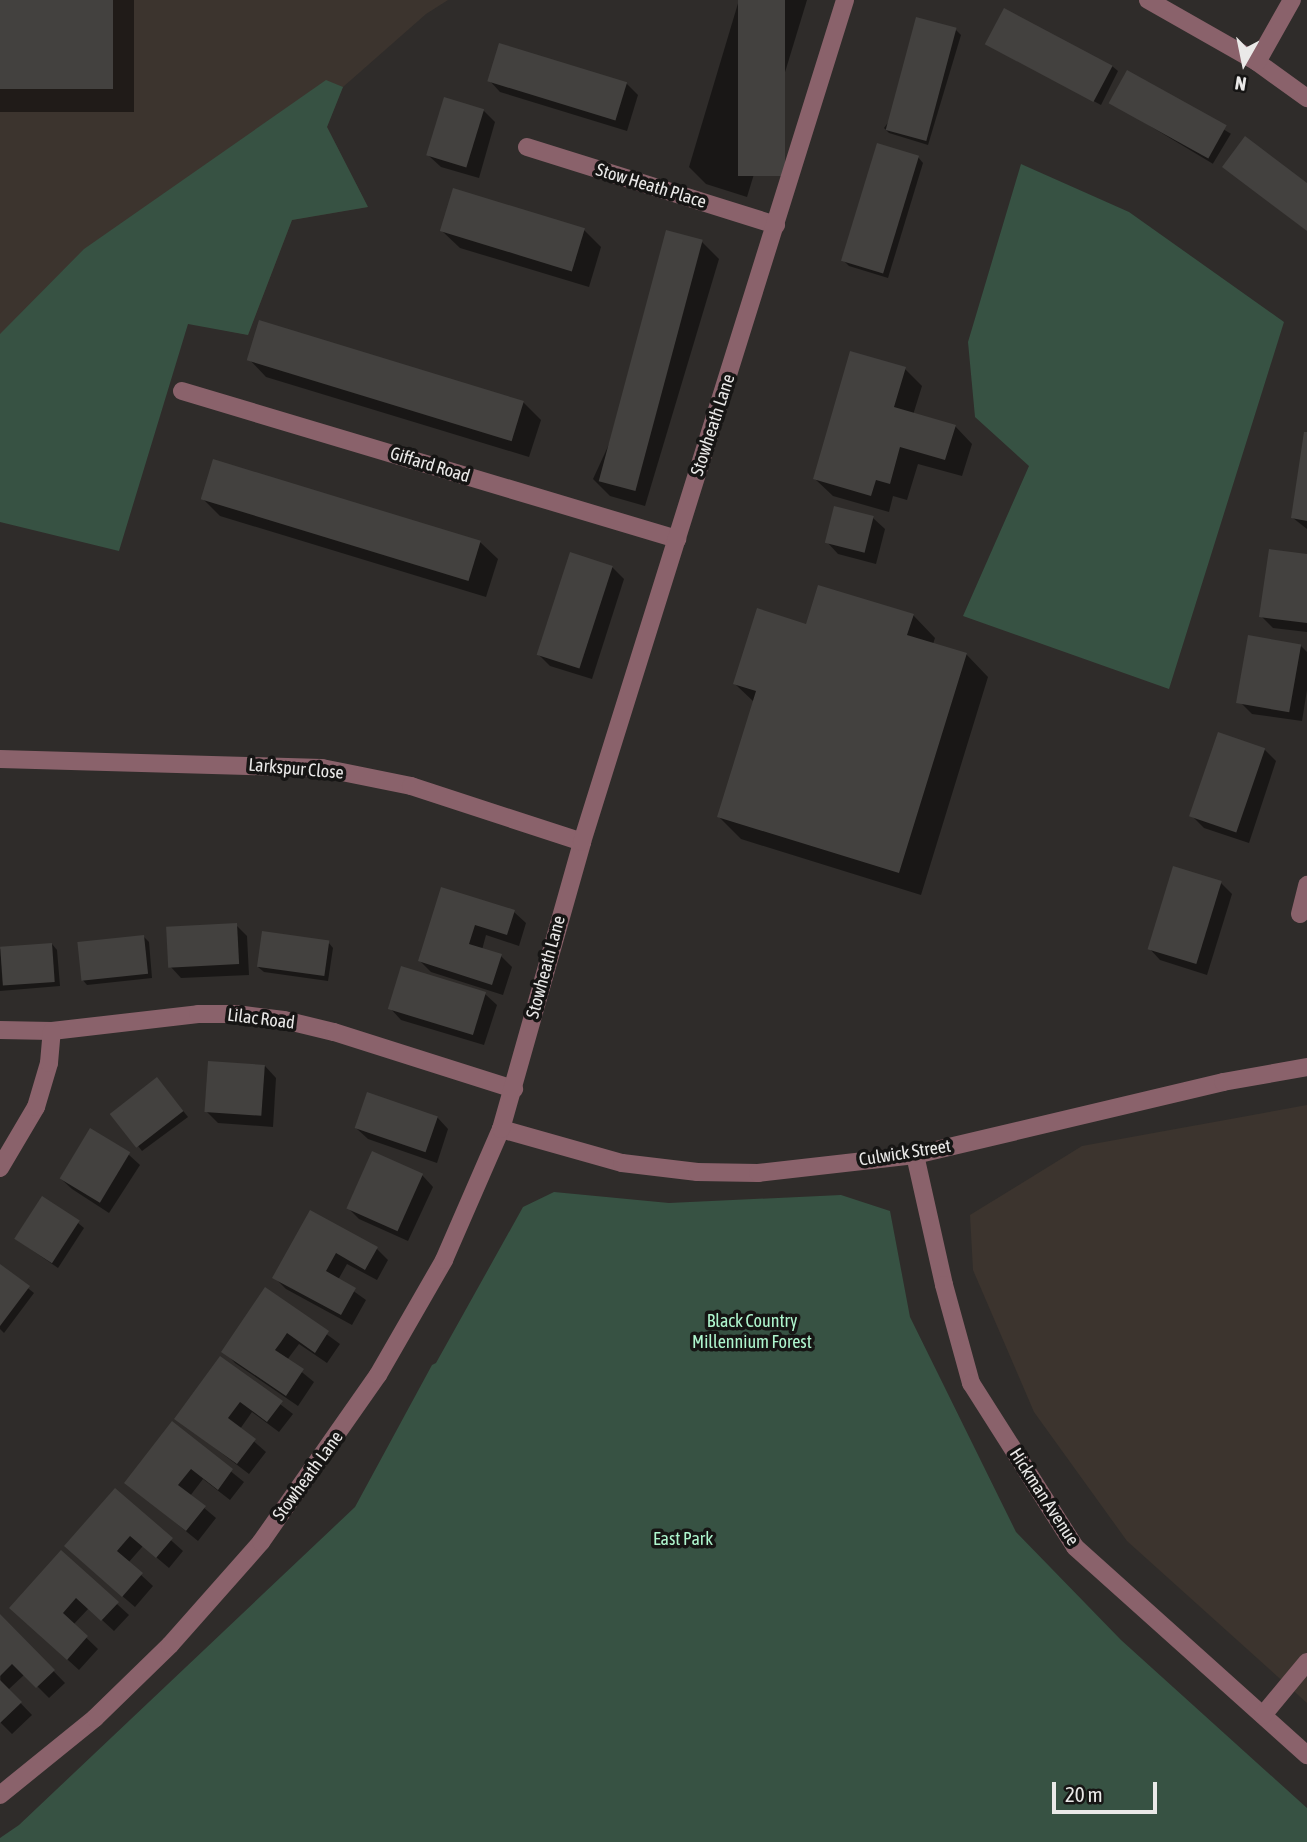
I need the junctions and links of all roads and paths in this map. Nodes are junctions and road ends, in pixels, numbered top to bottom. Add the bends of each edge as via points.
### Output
1 (845, 0) edge
2 (1148, 0) edge
3 (1292, 0) edge
4 (1256, 62) junction
5 (1307, 98) edge
6 (527, 147) dead end
7 (776, 225) junction
8 (183, 391) dead end
9 (677, 540) junction
10 (0, 759) edge
11 (582, 842) junction
12 (1307, 885) edge
13 (1300, 914) dead end
14 (0, 1030) edge
15 (52, 1031) junction
16 (1307, 1067) edge
17 (514, 1088) junction
18 (501, 1129) junction
19 (915, 1155) junction
20 (0, 1168) edge
21 (1307, 1662) edge
22 (1263, 1715) junction
23 (1307, 1755) edge
24 (0, 1795) edge

1 - 7 street, Stowheath Lane
2 - 4 street
3 - 4 street
4 - 5 street
6 - 7 street, Stow Heath Place
7 - 9 street, Stowheath Lane
8 - 9 street, Giffard Road
9 - 11 street, Stowheath Lane
10 - 11 street, Larkspur Close via 322,768 411,786
11 - 17 street, Stowheath Lane
12 - 13 street
14 - 15 street, Lilac Road
15 - 17 street, Lilac Road via 236,1014 284,1020
15 - 20 street via 49,1063 36,1107
16 - 19 street, Culwick Street via 1223,1082
17 - 18 street, Stowheath Lane
18 - 19 street, Culwick Street via 622,1163 697,1172 758,1173
18 - 24 street, Stowheath Lane via 444,1260 408,1327 261,1542 170,1645 95,1718
19 - 22 street, Hickman Avenue via 971,1383 1076,1547
21 - 22 street
22 - 23 street, Hickman Avenue

